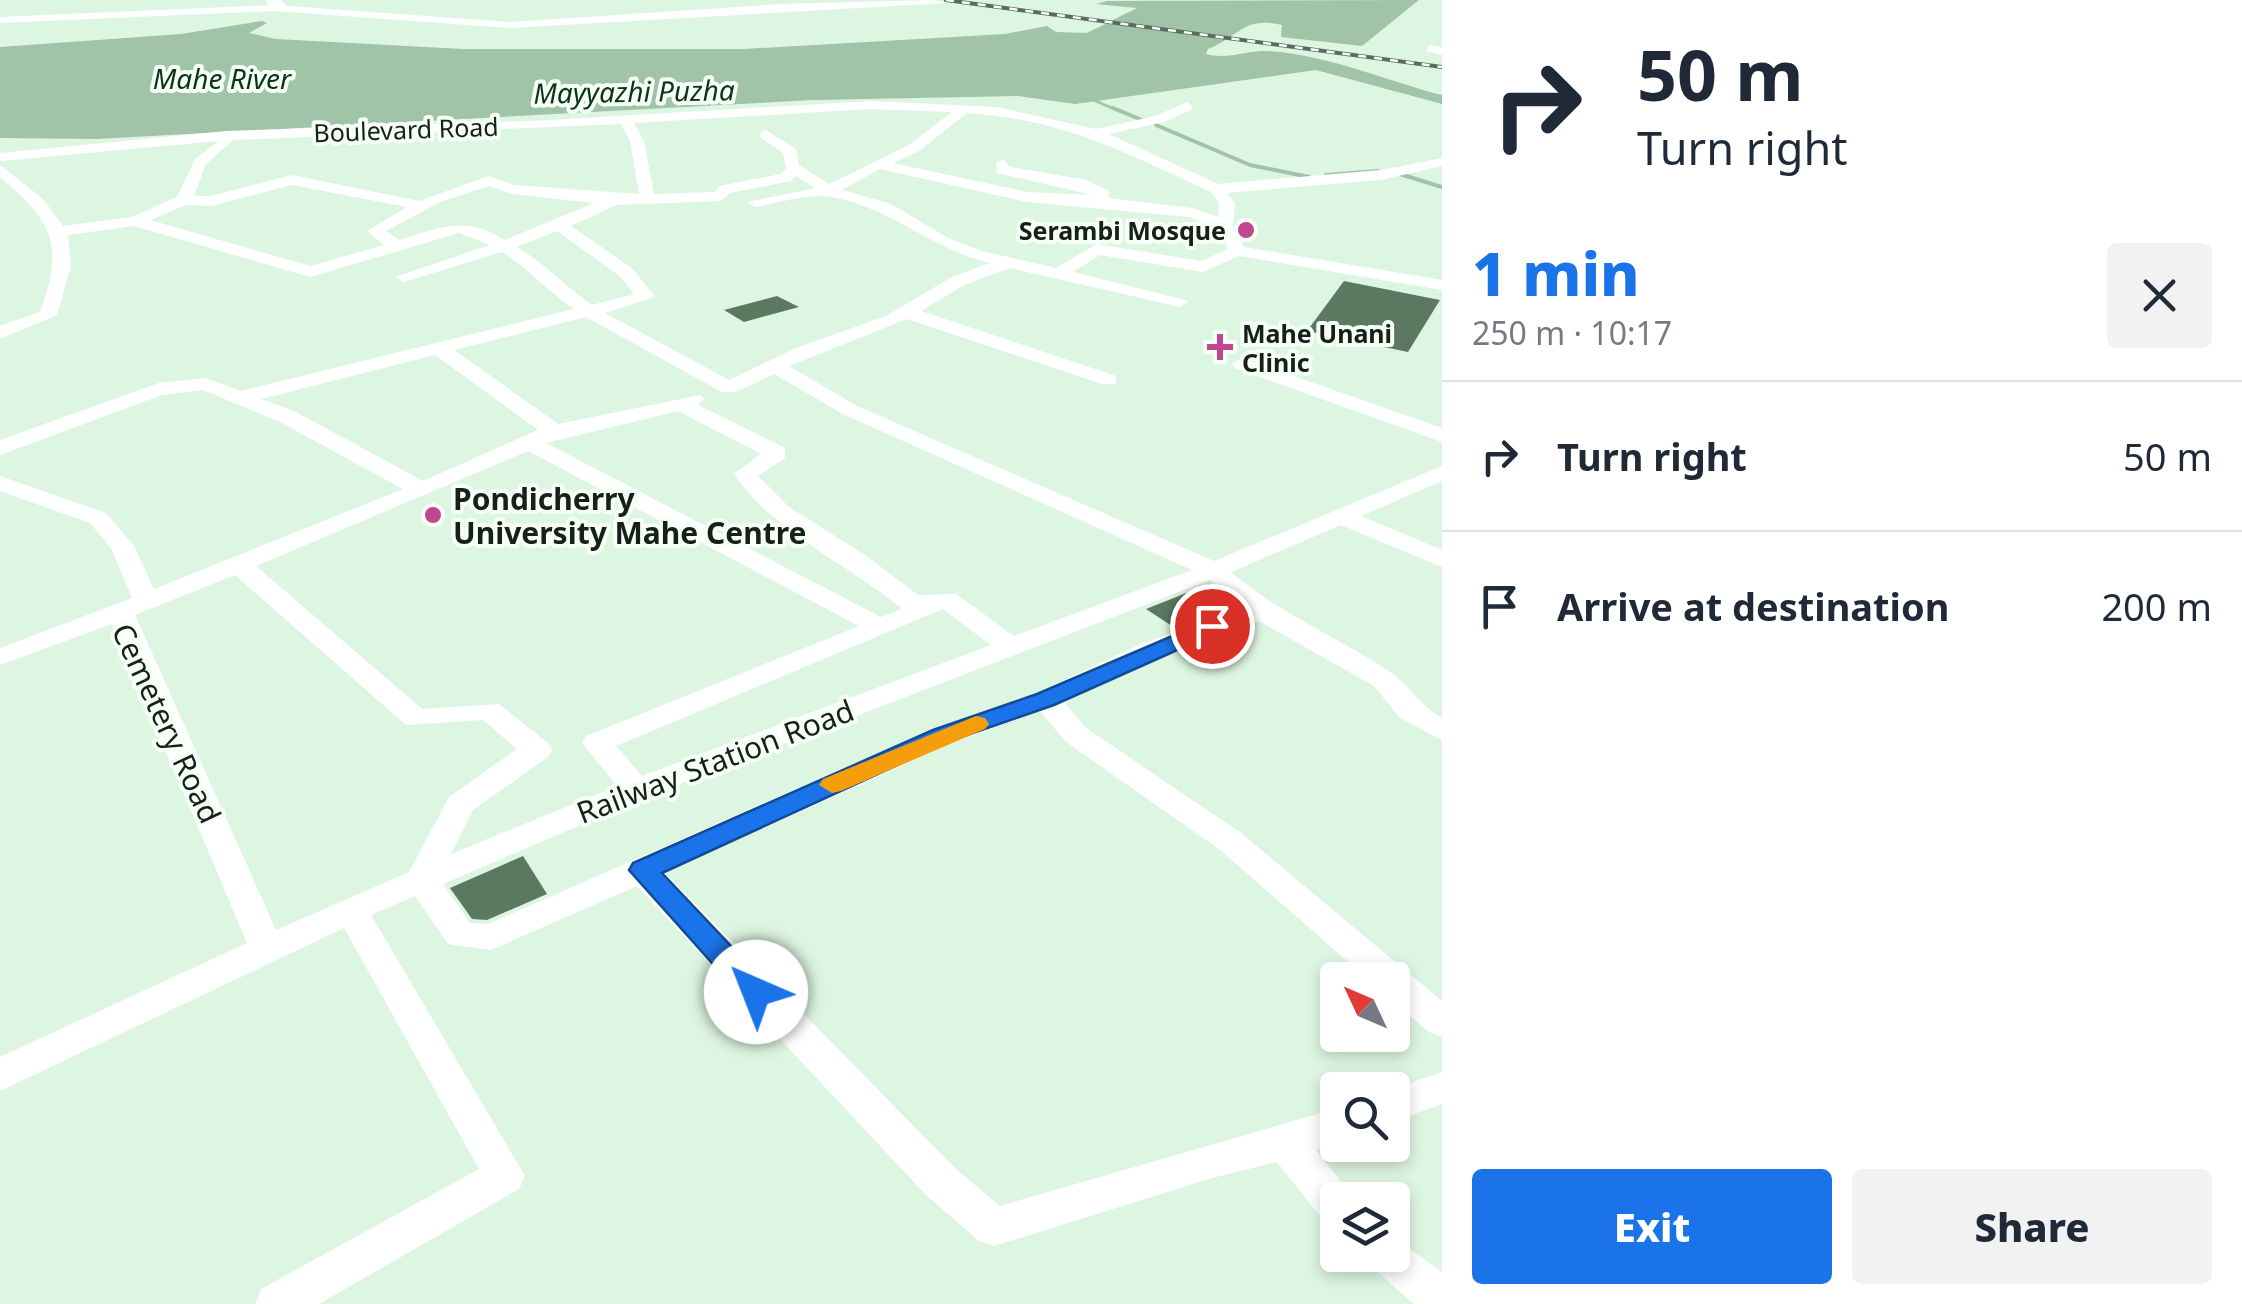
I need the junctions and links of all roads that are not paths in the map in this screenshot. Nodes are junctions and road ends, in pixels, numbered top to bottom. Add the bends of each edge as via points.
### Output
1 (272, 2) edge
2 (940, 3) dead end
3 (740, 4) edge
4 (594, 6) dead end
5 (73, 9) edge
6 (0, 10) edge
7 (542, 10) dead end
8 (22, 18) junction
9 (623, 18) junction
10 (0, 20) edge
11 (568, 21) junction
12 (1188, 106) dead end
13 (964, 109) junction
14 (626, 120) junction
15 (764, 133) dead end
16 (1092, 134) junction
17 (226, 135) junction
18 (0, 158) edge
19 (1442, 162) edge
20 (1003, 163) dead end
21 (878, 164) junction
22 (794, 168) junction
23 (0, 169) edge
24 (1216, 189) junction
25 (829, 190) junction
26 (647, 196) junction
27 (184, 200) junction
28 (614, 200) junction
29 (1096, 201) junction
30 (418, 205) junction
31 (135, 221) junction
32 (559, 225) junction
33 (1225, 225) junction
34 (61, 231) junction
35 (394, 245) junction
36 (504, 246) junction
37 (1237, 251) junction
38 (1006, 263) junction
39 (1056, 275) junction
40 (404, 277) dead end
41 (1442, 285) edge
42 (1180, 300) dead end
43 (590, 312) junction
44 (906, 313) junction
45 (0, 333) edge
46 (438, 348) junction
47 (1242, 364) dead end
48 (778, 368) junction
49 (1108, 380) dead end
50 (729, 388) junction
51 (239, 398) junction
52 (680, 404) junction
53 (554, 430) junction
54 (1442, 435) edge
55 (528, 442) junction
56 (0, 448) edge
57 (1442, 473) edge
58 (0, 483) edge
59 (422, 490) junction
60 (1341, 516) junction
61 (1441, 560) edge
62 (238, 564) junction
63 (1214, 570) junction
64 (947, 600) junction
65 (133, 606) junction
66 (1262, 610) junction
67 (880, 628) junction
68 (1011, 647) junction
69 (0, 657) edge
70 (1046, 700) junction
71 (1442, 731) edge
72 (637, 789) junction
73 (643, 870) junction
74 (422, 880) junction
75 (351, 910) junction
76 (268, 948) junction
77 (1442, 1022) edge
78 (0, 1075) edge
79 (1442, 1088) edge
80 (1410, 1100) edge
81 (1320, 1132) edge
82 (1286, 1144) junction
83 (1320, 1185) edge
84 (1409, 1272) edge
85 (1442, 1300) edge
86 (276, 1304) edge

1 - 5 street
1 - 11 street via 472,25
2 - 3 street
3 - 9 street
4 - 9 street
5 - 8 street
6 - 8 street
7 - 11 street
8 - 10 street
9 - 11 street
12 - 16 street
13 - 14 street, Boulevard Road via 814,108
13 - 16 street, Boulevard Road via 1043,118
13 - 21 street via 914,148
14 - 17 street, Boulevard Road
14 - 26 street via 637,141
15 - 22 street via 791,152
16 - 24 street, Boulevard Road
17 - 18 street, Boulevard Road
17 - 27 street via 200,162
19 - 24 street
20 - 29 street via 1002,170 1088,185 1104,194
21 - 25 street
21 - 29 street via 1027,198
22 - 25 street
22 - 26 street via 786,178 724,189 721,196
23 - 34 street via 48,208
24 - 33 street via 1227,203
25 - 26 street via 685,211
25 - 38 street via 867,200 942,242
26 - 28 street
27 - 30 street via 211,201 292,180
27 - 31 street
28 - 30 street via 489,181
28 - 32 street
29 - 33 street
30 - 35 street via 374,231
31 - 34 street
31 - 35 street via 310,272
32 - 36 street
32 - 43 street via 646,294
33 - 37 street
34 - 45 street via 65,264 48,314
35 - 36 street via 464,228
36 - 40 street
36 - 43 street
37 - 39 street via 1204,267 1096,249
37 - 41 street
38 - 39 street
38 - 44 street via 958,281
39 - 42 street
43 - 46 street
43 - 50 street
44 - 48 street
44 - 49 street
46 - 51 street
46 - 53 street
47 - 54 street
48 - 50 street
48 - 63 street via 850,410
50 - 52 street
51 - 56 street via 205,384 159,389
51 - 59 street via 288,417
52 - 53 street
52 - 64 street via 777,453 745,474 756,493 796,524 912,604
53 - 55 street
55 - 59 street
55 - 67 street
57 - 60 street, Railway Station Road
58 - 65 street via 98,518 122,546
59 - 62 street
60 - 61 street
60 - 63 street, Railway Station Road
62 - 65 street
62 - 74 street via 416,719 488,710 537,750 460,804
63 - 66 street
63 - 68 street, Railway Station Road
64 - 67 street
64 - 68 street
65 - 69 street, Cemetery Road
65 - 76 street, Cemetery Road
66 - 70 street via 1151,650
66 - 71 street via 1384,680 1410,712
67 - 72 street via 596,743
68 - 72 street, Railway Station Road
70 - 73 street via 942,736
70 - 77 street via 1076,736 1230,841
72 - 74 street, Railway Station Road
73 - 74 street via 491,936 460,936
73 - 82 street via 940,1182 994,1227 1070,1209 1227,1153
74 - 75 street, Railway Station Road
75 - 76 street, Railway Station Road
75 - 86 street via 504,1176
76 - 78 street, Railway Station Road
79 - 80 street
81 - 82 street
82 - 83 street
84 - 85 street

